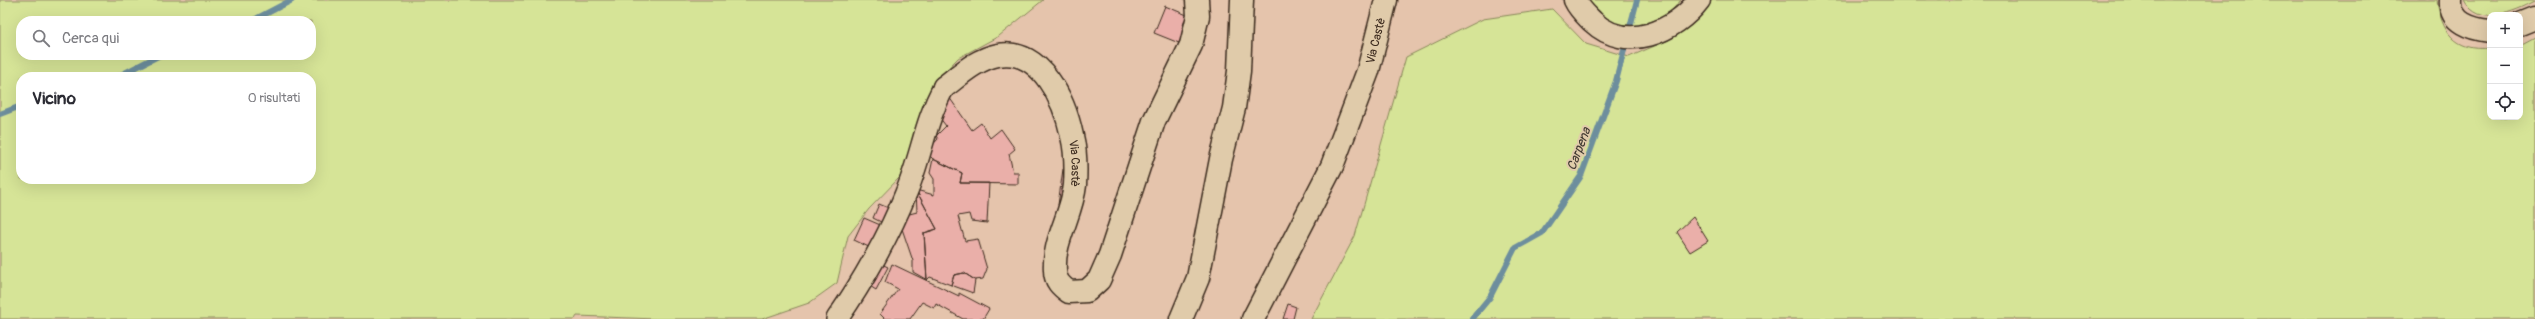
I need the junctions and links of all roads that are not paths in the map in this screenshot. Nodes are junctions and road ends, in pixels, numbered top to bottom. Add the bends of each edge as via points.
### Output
1 (1197, 0) edge
2 (1242, 0) edge
3 (1386, 0) edge
4 (1575, 0) edge
5 (1699, 0) edge
6 (2451, 0) edge
7 (2535, 18) edge
8 (2523, 23) edge
9 (2487, 30) edge
10 (944, 87) joint
11 (837, 319) edge
12 (1181, 319) edge
13 (1253, 319) edge

1 - 10 street, Via Castè via 1198,16 1191,45 1154,120 1110,255 1099,280 1087,291 1069,292 1061,286 1056,275 1057,245 1072,208 1075,160 1072,136 1059,100 1046,76 1027,58 1000,54 975,64
2 - 12 street via 1239,71 1234,108 1221,159 1198,278
3 - 13 street, Via Castè via 1368,71 1332,166
4 - 5 street via 1584,13 1611,35 1634,38 1662,30 1687,16
6 - 9 street via 2454,15 2461,22 2469,28
7 - 8 street
10 - 11 street, Via Castè via 932,108 906,193 874,256

